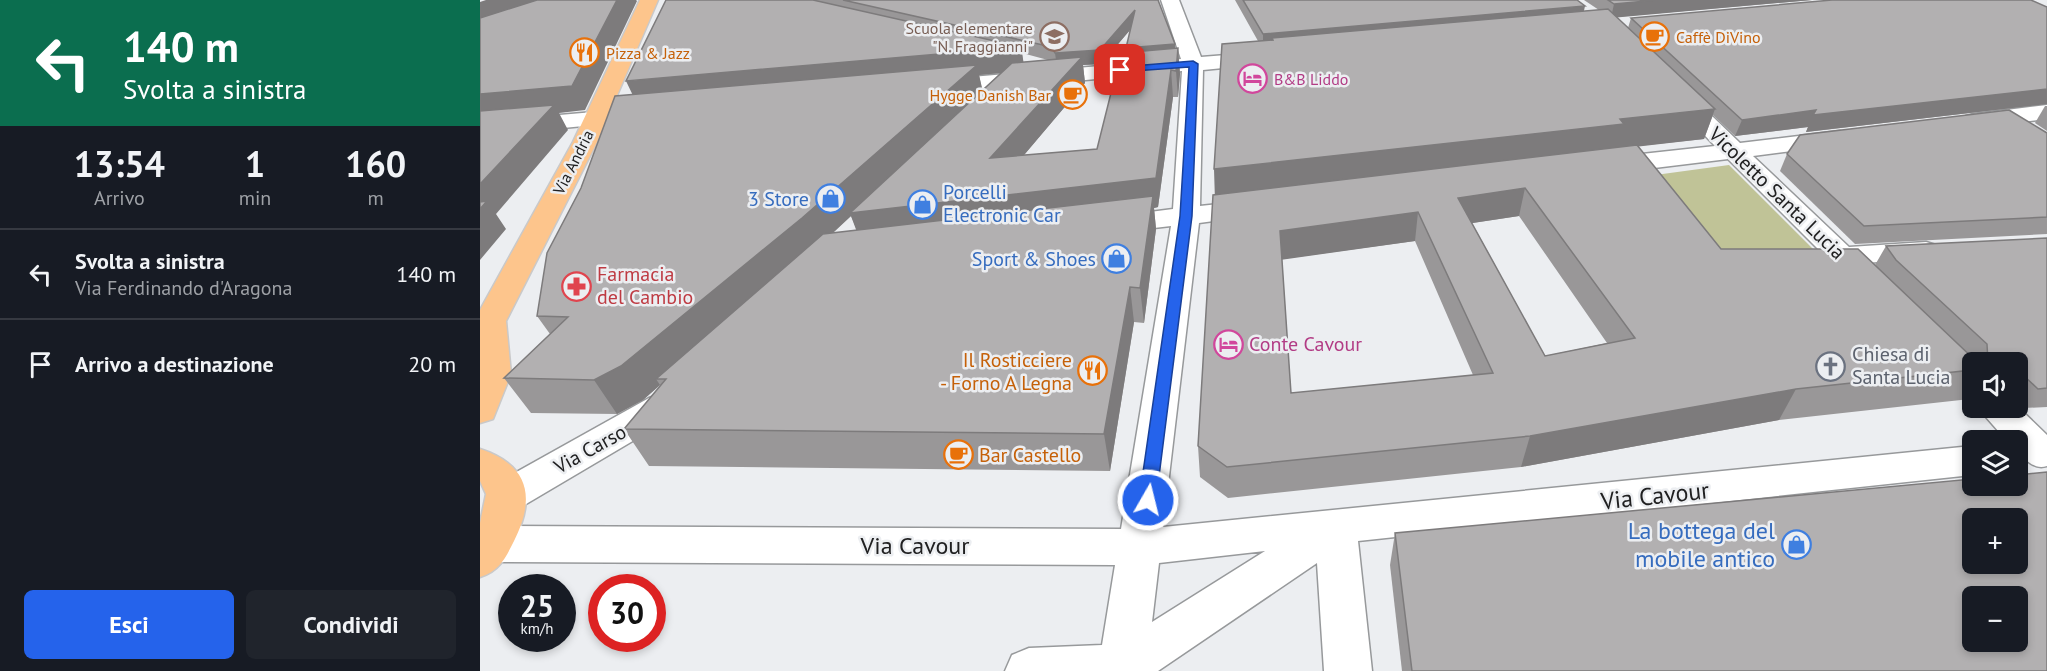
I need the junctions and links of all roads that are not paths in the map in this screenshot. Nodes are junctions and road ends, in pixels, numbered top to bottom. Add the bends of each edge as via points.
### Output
1 (649, 0) edge
2 (1170, 0) edge
3 (1284, 56) edge
4 (1193, 64) junction
5 (1014, 70) junction
6 (1659, 78) edge
7 (919, 88) edge
8 (987, 104) edge
9 (2047, 112) edge
10 (651, 114) edge
11 (595, 118) junction
12 (2006, 118) junction
13 (1947, 125) edge
14 (480, 129) edge
15 (2032, 134) edge
16 (1864, 135) edge
17 (1734, 151) junction
18 (1581, 169) edge
19 (1274, 206) edge
20 (1186, 216) junction
21 (1086, 228) edge
22 (1955, 250) edge
23 (1841, 256) junction
24 (1882, 296) edge
25 (485, 326) edge
26 (684, 387) edge
27 (480, 410) edge
28 (2005, 418) edge
29 (2036, 454) edge
30 (1962, 462) edge
31 (480, 464) edge
32 (507, 496) junction
33 (1336, 528) junction
34 (1141, 548) junction
35 (486, 552) edge
36 (1123, 669) edge
37 (1029, 671) edge
38 (1348, 671) edge

1 - 11 main road, Via Andria
2 - 4 street
3 - 4 street
4 - 5 street via 1073,74
4 - 20 street
5 - 7 street
5 - 8 street
6 - 17 street, Vicoletto Santa Lucia
9 - 12 street
10 - 11 street
11 - 14 street
11 - 25 main road, Via Andria
12 - 13 street
12 - 15 street
16 - 17 street
17 - 18 street
17 - 23 street, Vicoletto Santa Lucia
19 - 20 street
20 - 21 street
20 - 34 street
22 - 23 street
23 - 24 street, Vicoletto Santa Lucia
25 - 27 main road, Via Andria via 494,374
26 - 32 street, Via Carso via 657,411
28 - 29 street
30 - 33 street, Via Cavour
31 - 32 main road via 501,478
32 - 35 main road via 505,519
33 - 34 street, Via Cavour
33 - 36 street, Via Cavour
33 - 38 street
34 - 35 street, Via Cavour
34 - 36 street
36 - 37 street

